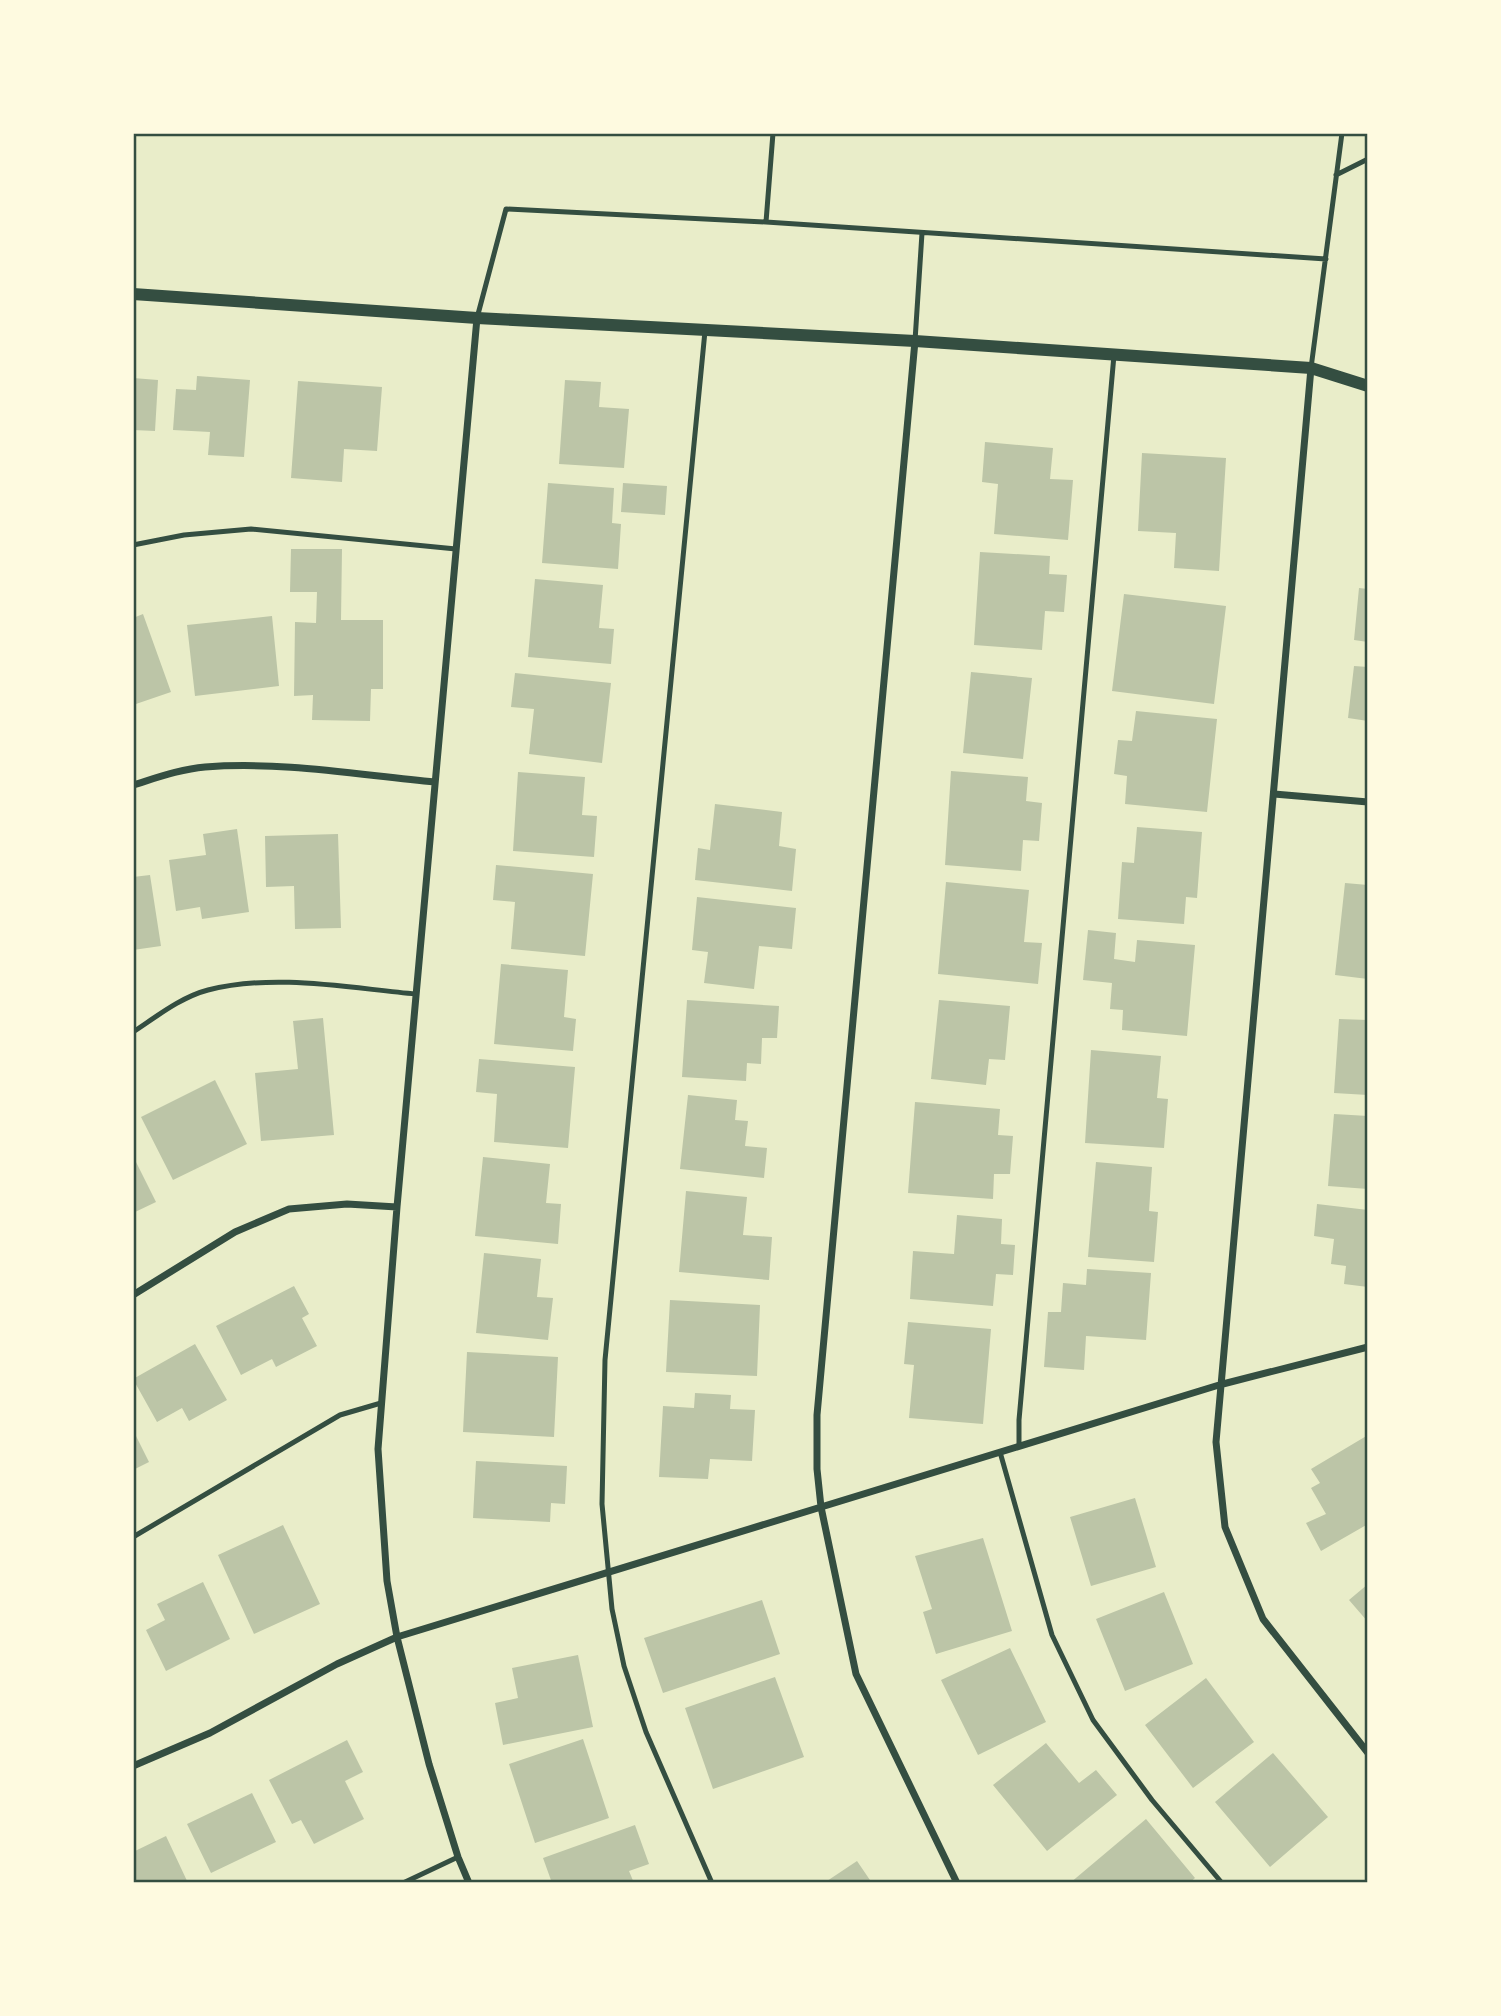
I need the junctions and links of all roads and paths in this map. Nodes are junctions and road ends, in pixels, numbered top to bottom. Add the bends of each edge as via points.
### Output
1 (773, 133) edge
2 (1342, 133) edge
3 (1368, 159) edge
4 (1336, 175) junction
5 (766, 222) junction
6 (922, 233) junction
7 (1326, 259) junction
8 (133, 294) edge
9 (477, 318) junction
10 (705, 331) junction
11 (915, 341) junction
12 (1114, 355) junction
13 (1311, 368) junction
14 (1368, 386) edge
15 (133, 545) edge
16 (456, 549) junction
17 (435, 782) junction
18 (133, 785) edge
19 (1274, 794) junction
20 (1368, 802) edge
21 (416, 995) junction
22 (133, 1032) edge
23 (397, 1207) junction
24 (133, 1295) edge
25 (1368, 1347) edge
26 (1219, 1385) junction
27 (381, 1404) junction
28 (1019, 1446) junction
29 (1000, 1452) junction
30 (821, 1507) junction
31 (133, 1537) edge
32 (608, 1573) junction
33 (397, 1637) junction
34 (1368, 1754) edge
35 (133, 1766) edge
36 (458, 1857) junction
37 (403, 1883) edge
38 (469, 1883) edge
39 (712, 1883) edge
40 (957, 1883) edge
41 (1222, 1883) edge

1 - 5 lane
2 - 4 lane
3 - 4 lane
4 - 7 lane
5 - 6 lane
5 - 9 lane via 506,209
6 - 7 lane
6 - 11 lane
7 - 13 lane
8 - 9 street
9 - 10 street
9 - 16 street
10 - 11 street
10 - 32 lane via 605,1360 602,1504
11 - 12 street
11 - 30 street via 817,1415
12 - 13 street
12 - 28 lane
13 - 14 street
13 - 19 street
15 - 16 lane via 184,534 251,528
16 - 17 street
17 - 18 street via 251,765 203,767
17 - 21 street
19 - 20 street
19 - 26 street
21 - 22 lane via 252,983 205,991
21 - 23 street
23 - 24 street via 347,1204 289,1209 235,1232
23 - 27 street
25 - 26 street
26 - 28 street
26 - 34 street via 1216,1442 1224,1527 1264,1619
27 - 31 lane via 340,1415
27 - 33 street via 380,1497
28 - 29 street
29 - 30 street
29 - 41 lane via 1052,1635 1093,1720
30 - 32 street
30 - 40 street via 856,1674
32 - 33 street
32 - 39 lane via 628,1679 655,1755
33 - 35 street via 210,1733
33 - 36 street
36 - 37 lane
36 - 38 street

